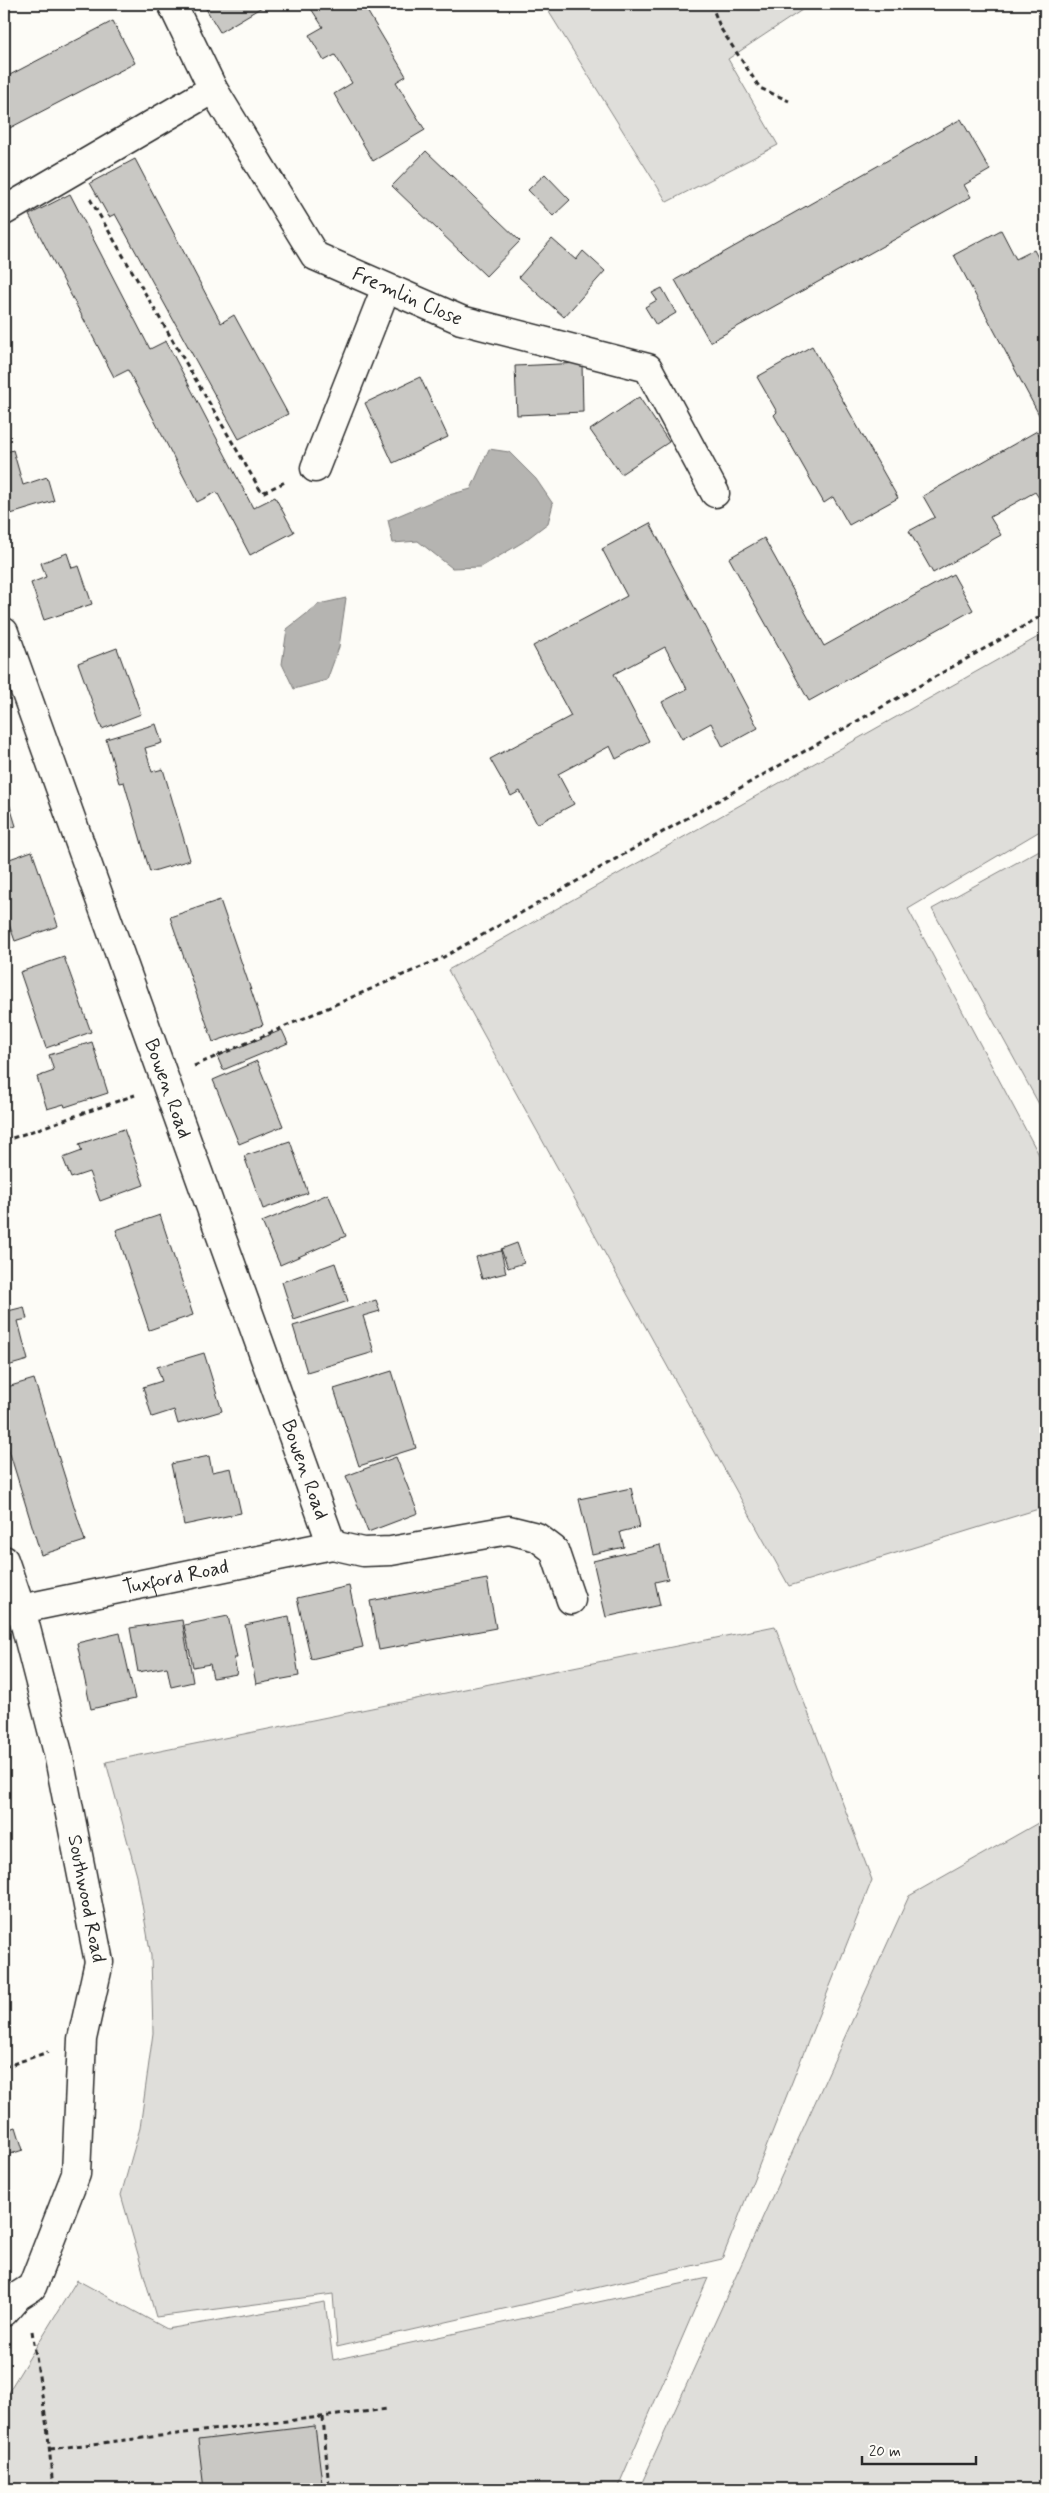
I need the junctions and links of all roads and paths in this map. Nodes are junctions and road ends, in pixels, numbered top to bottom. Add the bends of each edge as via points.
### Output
1 (172, 4) edge
2 (711, 4) edge
3 (213, 89) junction
4 (789, 101) dead end
5 (73, 170) junction
6 (4, 211) edge
7 (386, 288) junction
8 (315, 468) joint
9 (715, 493) dead end
10 (1045, 614) edge
11 (4, 632) edge
12 (165, 1082) junction
13 (4, 1141) edge
14 (332, 1545) junction
15 (4, 1560) edge
16 (571, 1600) dead end
17 (12, 1609) edge
18 (82, 2039) junction
19 (4, 2068) edge
20 (11, 2304) edge
21 (388, 2409) dead end
22 (323, 2417) junction
23 (50, 2449) junction
24 (53, 2489) edge
25 (329, 2489) edge

1 - 3 street, Fremlin Close
2 - 4 path via 721,29 760,88
3 - 5 street
3 - 7 street, Fremlin Close via 315,256
5 - 6 street
5 - 8 path via 262,493
7 - 8 street
7 - 9 street, Fremlin Close via 461,320 648,368
10 - 12 path via 442,958
11 - 12 street, Bowen Road
12 - 13 path
12 - 14 street, Bowen Road
14 - 16 street via 363,1552 392,1551 509,1530 537,1537 554,1550
14 - 17 street, Tuxford Road
15 - 17 street, Southwood Road
17 - 18 street, Southwood Road via 58,1753 99,1962
18 - 19 path
18 - 20 street, Southwood Road via 76,2174 32,2287
20 - 23 path via 35,2337
21 - 22 path
22 - 23 path
22 - 25 path
23 - 24 path

